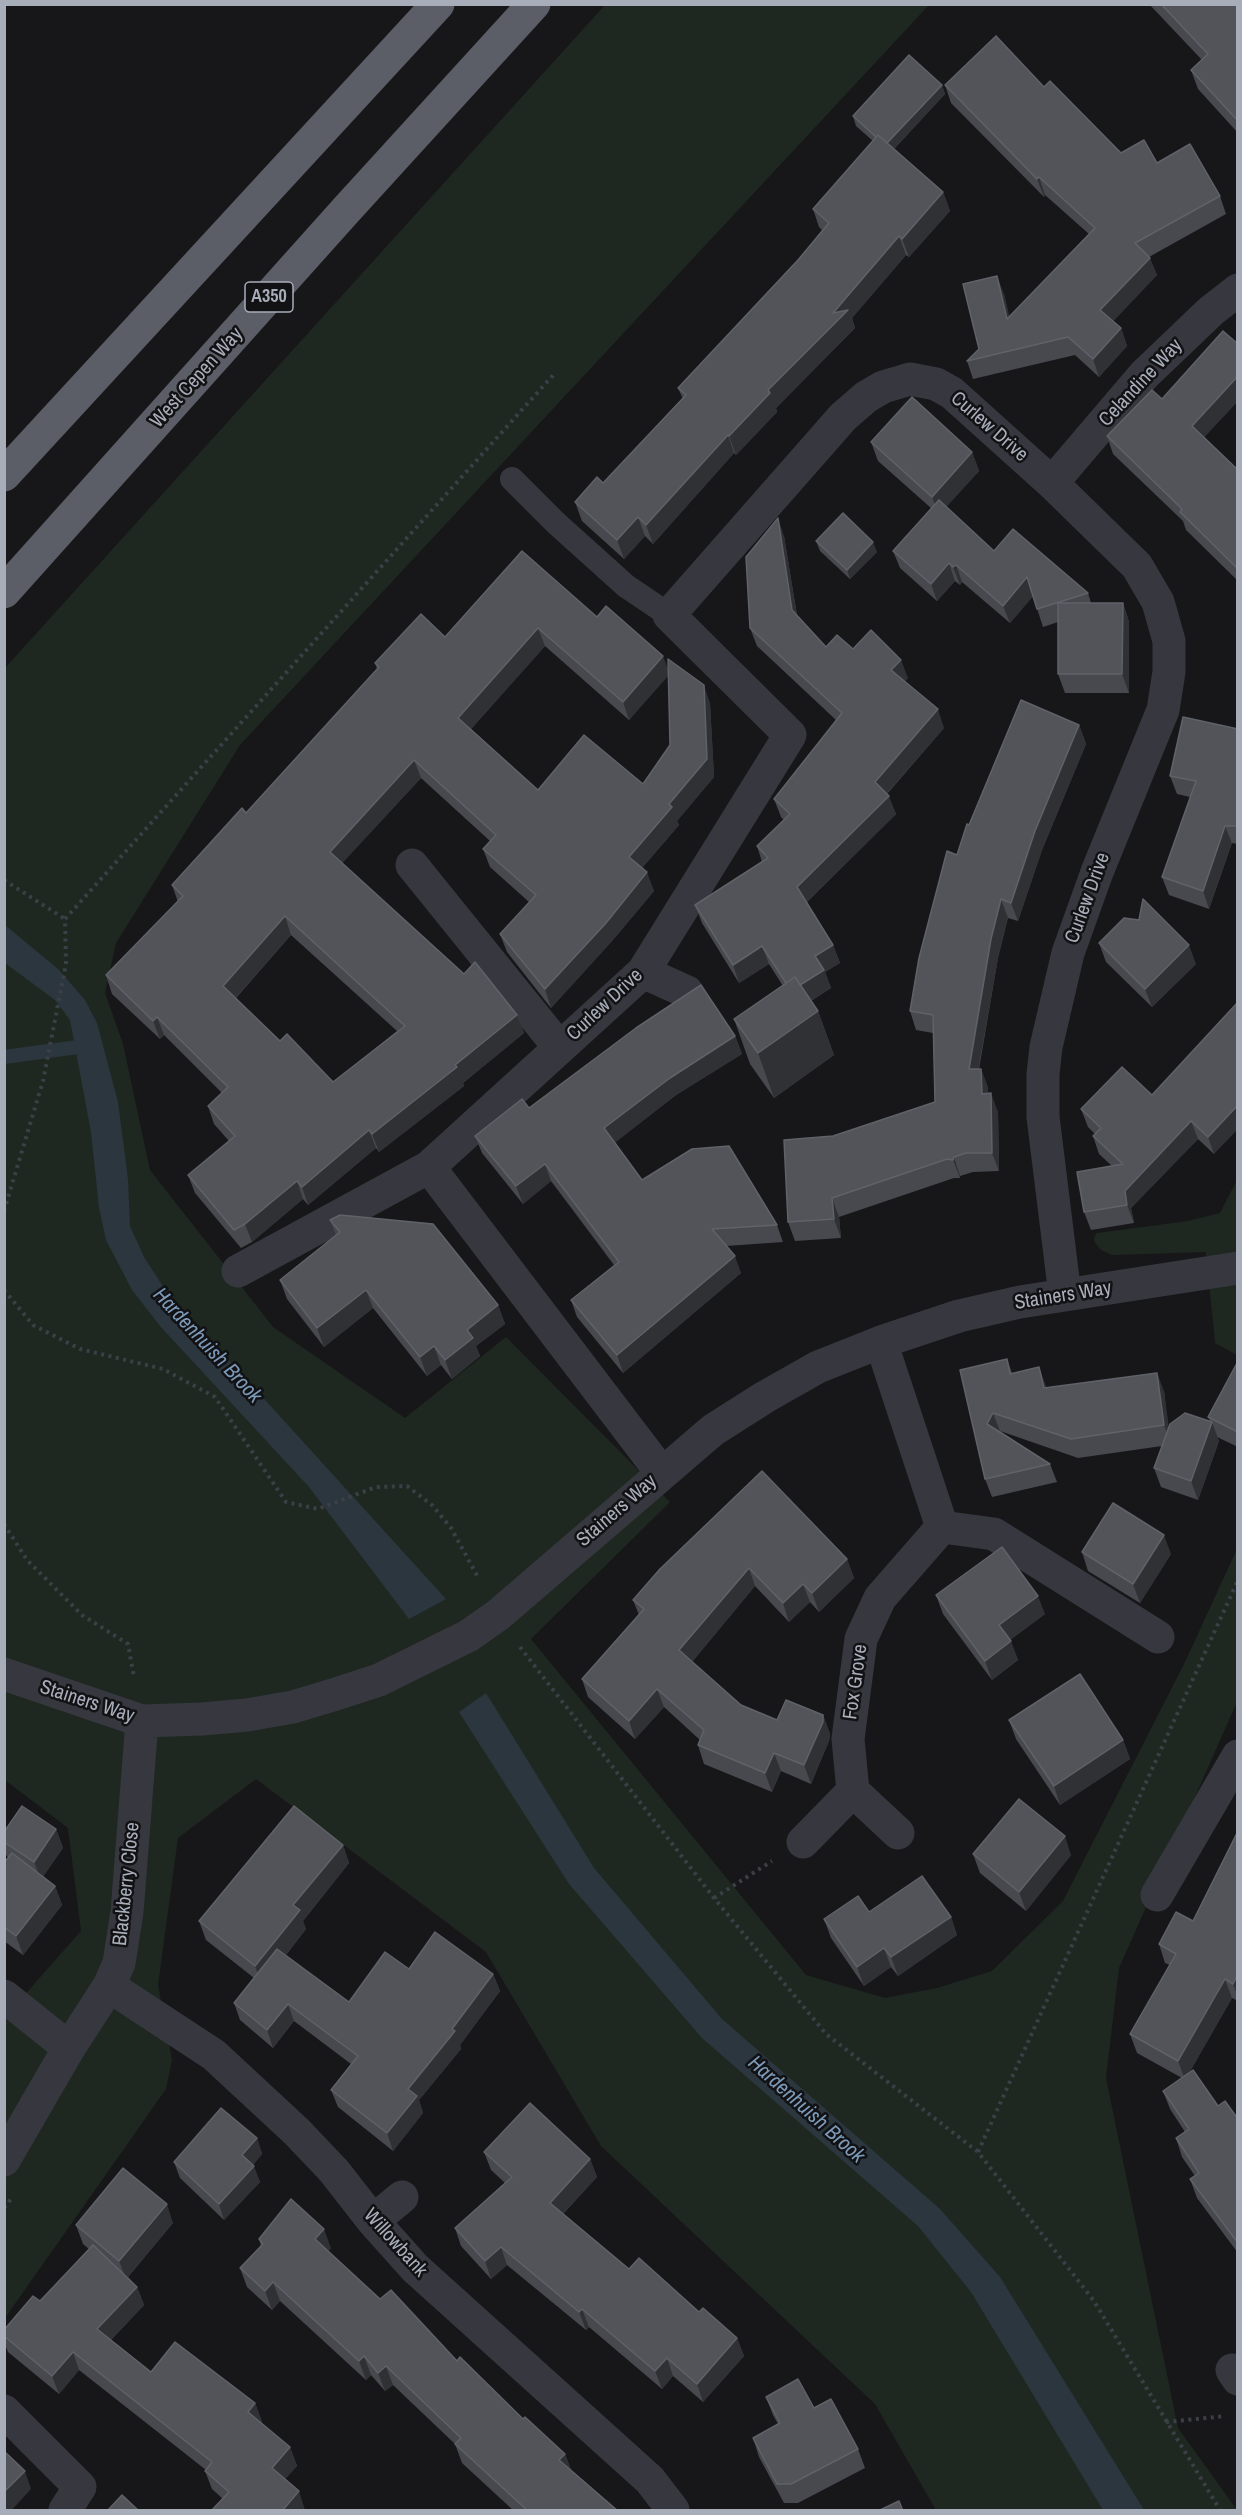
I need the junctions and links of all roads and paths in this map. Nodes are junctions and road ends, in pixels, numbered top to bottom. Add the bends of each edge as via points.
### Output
1 (438, 4) edge
2 (534, 4) edge
3 (1238, 290) edge
4 (555, 373) dead end
5 (4, 475) edge
6 (512, 479) dead end
7 (1052, 483) junction
8 (4, 592) edge
9 (669, 615) junction
10 (412, 866) dead end
11 (4, 880) edge
12 (65, 919) junction
13 (643, 972) junction
14 (687, 992) edge
15 (559, 1047) junction
16 (429, 1167) junction
17 (4, 1211) edge
18 (1238, 1268) edge
19 (238, 1271) dead end
20 (4, 1290) edge
21 (1065, 1294) junction
22 (881, 1342) junction
23 (661, 1472) junction
24 (4, 1524) edge
25 (942, 1527) junction
26 (1238, 1580) edge
27 (498, 1615) junction
28 (1158, 1637) dead end
29 (4, 1674) edge
30 (142, 1721) junction
31 (1238, 1756) edge
32 (853, 1791) junction
33 (1226, 1802) edge
34 (898, 1833) dead end
35 (803, 1842) joint
36 (1157, 1895) dead end
37 (714, 1898) junction
38 (109, 1986) junction
39 (4, 1996) edge
40 (69, 2048) junction
41 (978, 2152) junction
42 (4, 2160) edge
43 (18, 2190) dead end
44 (402, 2197) dead end
45 (4, 2208) edge
46 (373, 2221) junction
47 (4, 2411) edge
48 (1226, 2416) dead end
49 (1166, 2422) junction
50 (65, 2511) edge
51 (673, 2511) edge
52 (1220, 2511) edge

1 - 5 highway
2 - 8 highway, West Cepen Way / A350
3 - 7 street, Celandine Way via 1144,375
4 - 12 path
6 - 9 lane via 626,586
7 - 9 street, Curlew Drive via 952,393 924,380 896,382 866,397 843,417
7 - 21 street, Curlew Drive via 1137,566 1158,602 1170,658 1163,710 1068,953 1046,1047 1043,1117
9 - 13 street, Curlew Drive via 789,735
10 - 15 street, Curlew Drive
11 - 12 path
12 - 17 path via 66,964 43,1081
13 - 14 street
13 - 15 street, Curlew Drive
15 - 16 street, Curlew Drive
16 - 19 street, Curlew Drive
16 - 23 street
18 - 21 street, Stainers Way
20 - 27 path via 33,1325 42,1330 80,1349 163,1369 215,1397 286,1502 318,1509 376,1487 407,1486 432,1505 451,1528
21 - 22 street, Stainers Way via 959,1316
22 - 23 street, Stainers Way via 818,1367 765,1397 712,1430
22 - 25 street
23 - 27 street, Stainers Way
24 - 30 path via 27,1560 82,1615 129,1644
25 - 28 street via 994,1534
25 - 32 street, Fox Grove via 880,1598 861,1639 848,1739
26 - 41 path
27 - 30 street, Stainers Way via 468,1636 379,1680 293,1707 247,1715
27 - 37 path
29 - 30 street, Stainers Way
30 - 38 street, Blackberry Close via 128,1912 119,1963
31 - 33 street
32 - 34 street
32 - 35 street
33 - 36 street
35 - 37 path
37 - 41 path via 826,2034
38 - 40 street, Blackberry Close
38 - 46 street, Willowbank via 214,2055 334,2170
39 - 40 street
40 - 42 street, Blackberry Close
41 - 49 path via 1094,2301
43 - 45 path
44 - 46 street
46 - 51 street, Willowbank via 415,2268 658,2470
47 - 50 street via 80,2487
48 - 49 path
49 - 52 path

